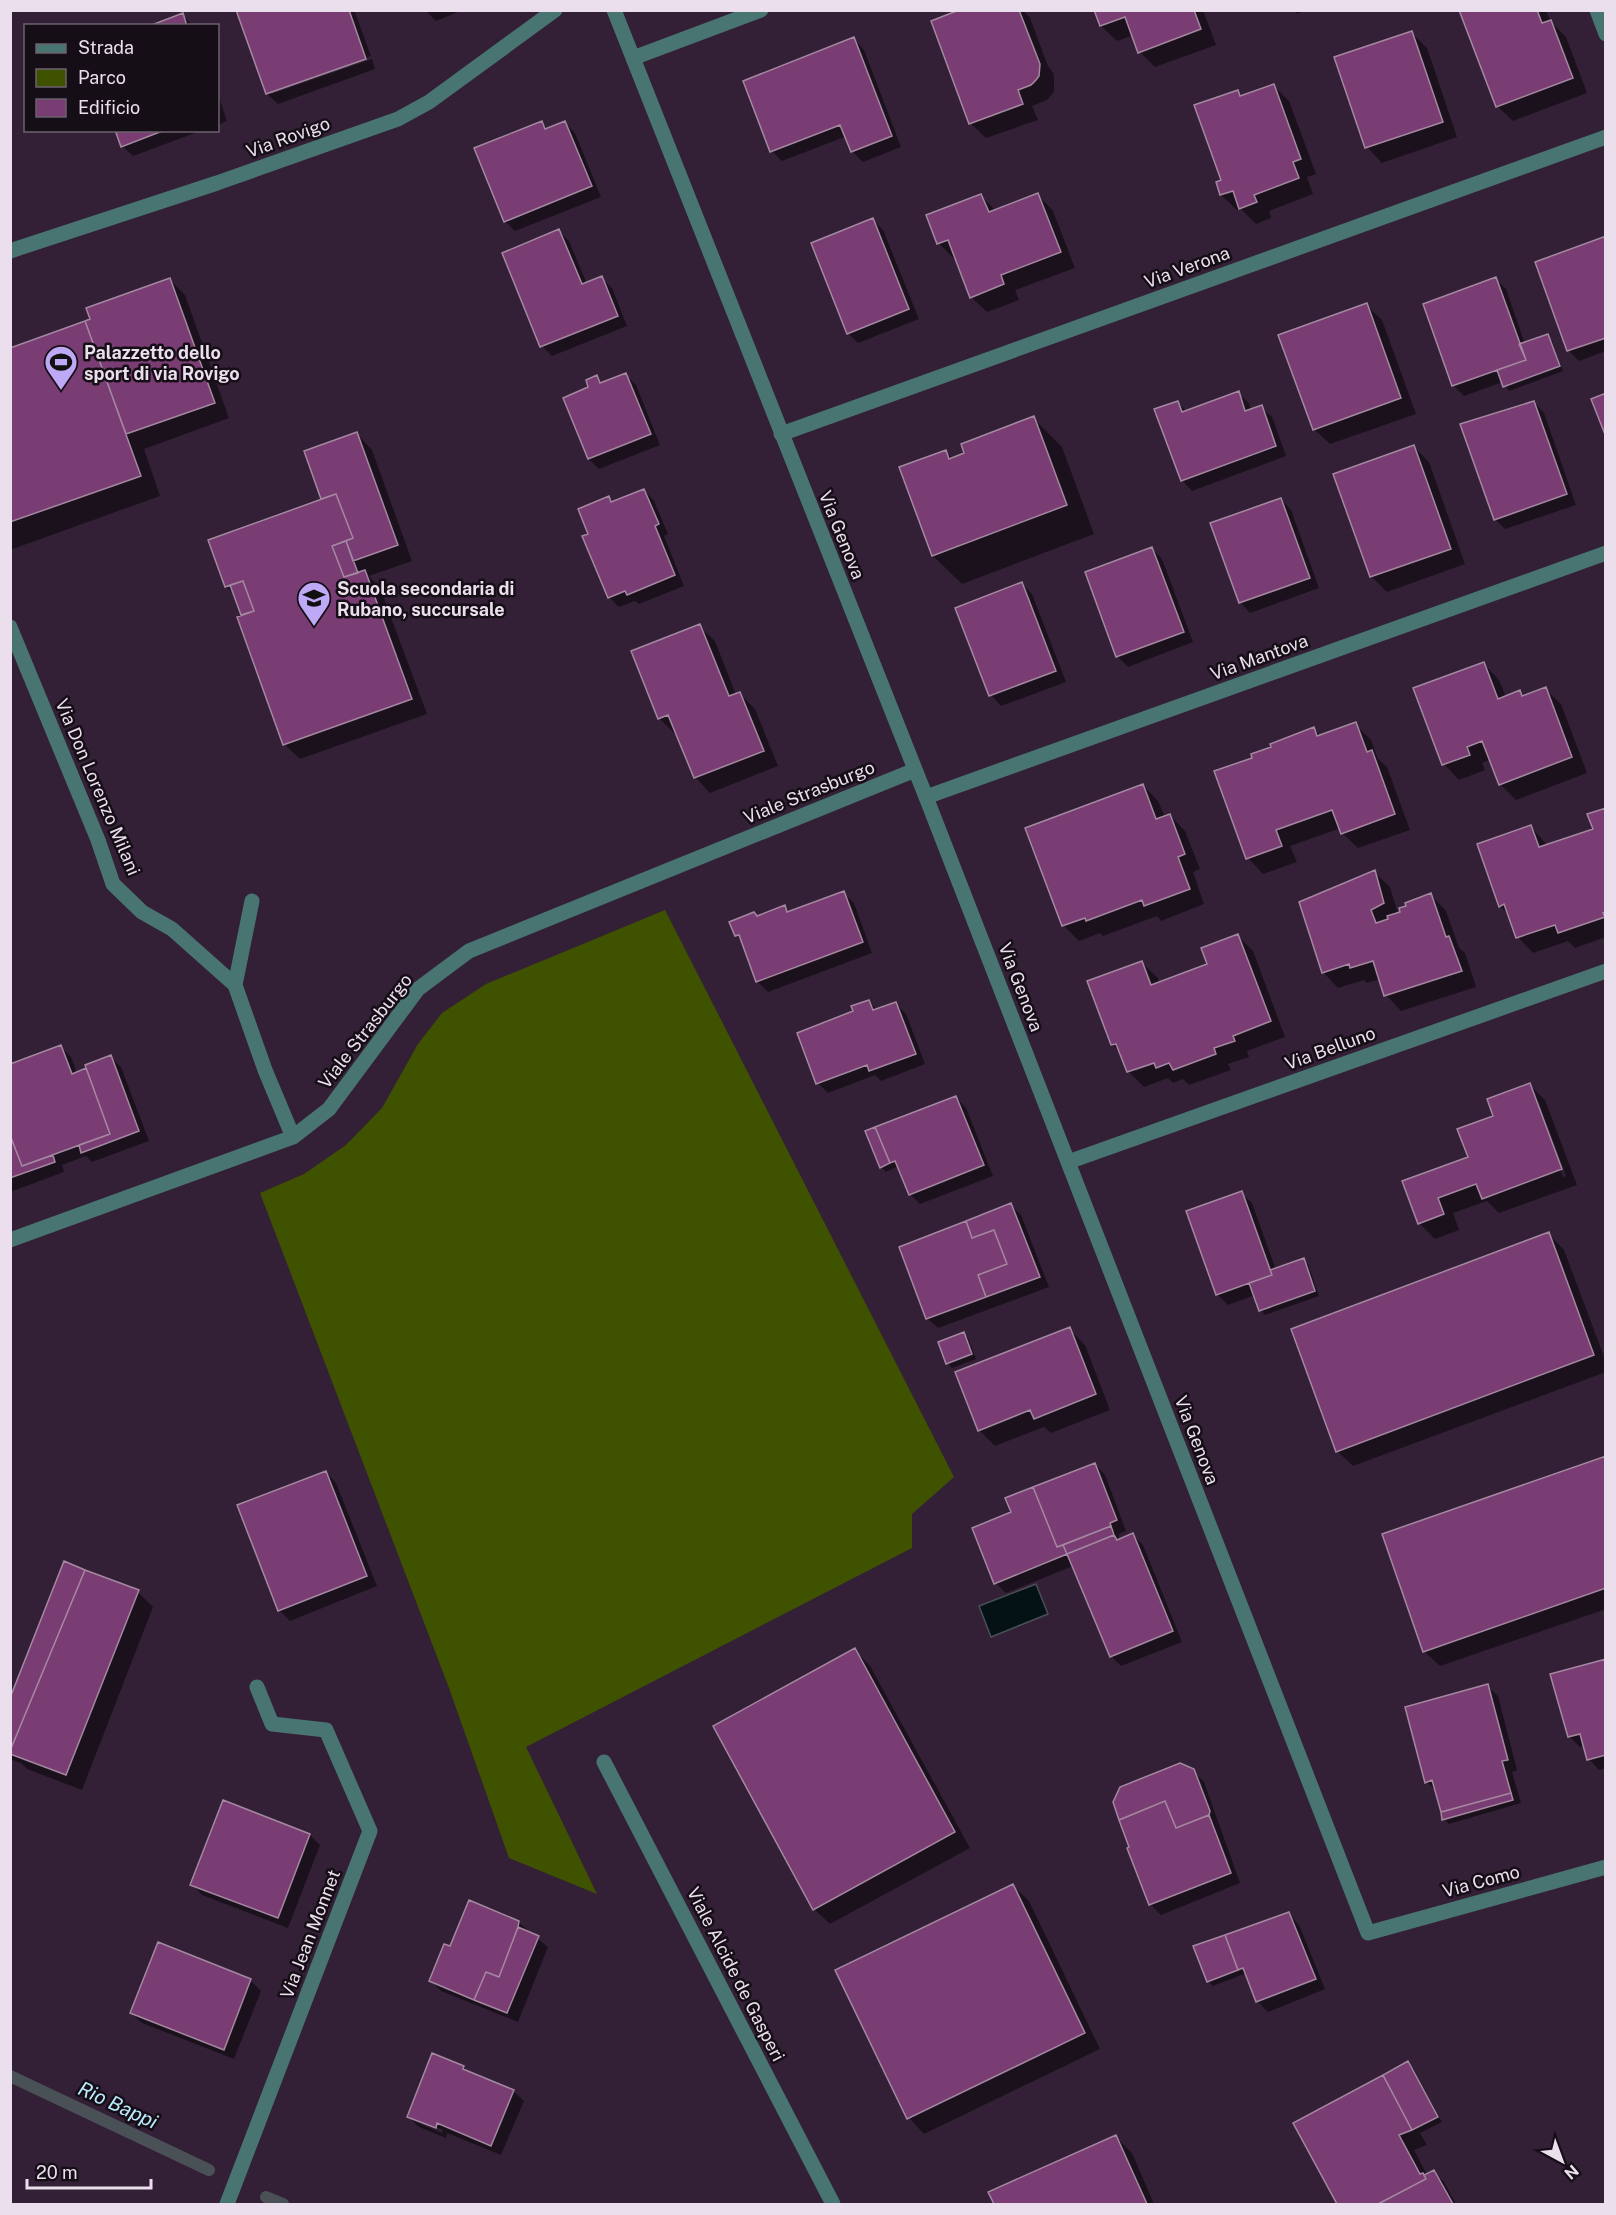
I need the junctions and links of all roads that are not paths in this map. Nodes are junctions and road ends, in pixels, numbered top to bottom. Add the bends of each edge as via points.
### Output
1 (555, 10) edge
2 (614, 10) edge
3 (762, 10) edge
4 (1597, 10) edge
5 (1605, 34) edge
6 (633, 58) junction
7 (1605, 137) edge
8 (10, 251) edge
9 (781, 434) junction
10 (1605, 553) edge
11 (10, 627) edge
12 (915, 770) junction
13 (926, 797) junction
14 (252, 901) dead end
15 (1605, 971) edge
16 (235, 985) junction
17 (293, 1137) junction
18 (1068, 1162) junction
19 (10, 1240) edge
20 (257, 1687) dead end
21 (604, 1762) dead end
22 (1605, 1867) edge
23 (1368, 1933) joint
24 (227, 2205) edge
25 (833, 2205) edge

1 - 8 street, Via Rovigo via 429,102 398,119
2 - 6 street, Via Genova
3 - 6 street
4 - 5 street
6 - 9 street, Via Genova
7 - 9 street, Via Verona
9 - 12 street, Via Genova
10 - 13 street, Via Mantova
11 - 16 street, Via Don Lorenzo Milani via 113,884 142,912 172,929
12 - 13 street, Via Genova
12 - 17 street, Viale Strasburgo via 469,951 418,989 329,1109
13 - 18 street, Via Genova
14 - 16 street
15 - 18 street, Via Belluno
16 - 17 street, Via Don Lorenzo Milani
17 - 19 street, Viale Strasburgo
18 - 23 street, Via Genova
20 - 24 street, Via Jean Monnet via 272,1724 326,1730 370,1832
21 - 25 street, Viale Alcide de Gasperi
22 - 23 street, Via Como

